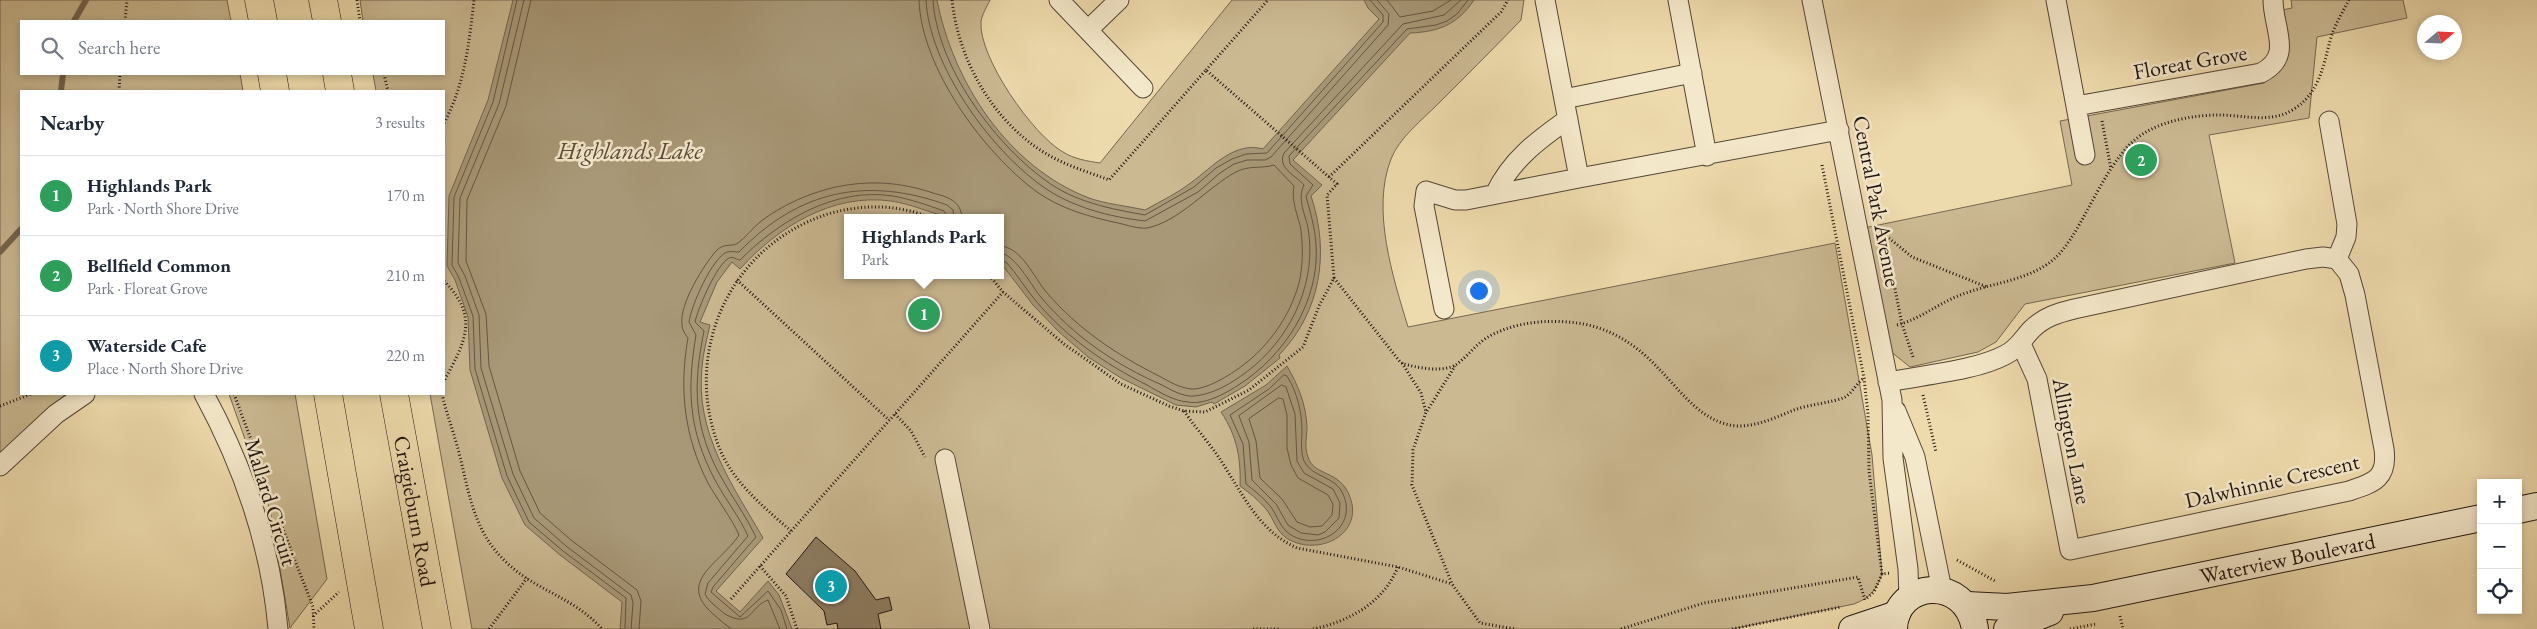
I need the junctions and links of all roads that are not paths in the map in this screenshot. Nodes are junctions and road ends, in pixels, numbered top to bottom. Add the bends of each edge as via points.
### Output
1 (259, 0) edge
2 (323, 0) edge
3 (1059, 0) edge
4 (1118, 0) edge
5 (1545, 0) edge
6 (1678, 0) edge
7 (2056, 0) edge
8 (2273, 0) edge
9 (1815, 4) edge
10 (263, 20) edge
11 (327, 20) edge
12 (1088, 30) junction
13 (1692, 73) junction
14 (272, 75) edge
15 (337, 75) edge
16 (1143, 88) dead end
17 (275, 90) edge
18 (340, 90) edge
19 (1564, 98) junction
20 (2076, 106) junction
21 (1568, 119) junction
22 (2329, 121) dead end
23 (1839, 130) junction
24 (2085, 155) dead end
25 (1708, 156) junction
26 (1579, 178) junction
27 (1495, 194) junction
28 (2337, 259) junction
29 (1444, 308) dead end
30 (2021, 344) junction
31 (1888, 382) junction
32 (84, 395) edge
33 (205, 395) edge
34 (328, 395) edge
35 (394, 395) edge
36 (1892, 400) junction
37 (945, 459) dead end
38 (0, 466) edge
39 (2537, 506) edge
40 (2522, 509) edge
41 (2477, 519) edge
42 (2070, 550) joint
43 (1942, 590) junction
44 (2093, 598) junction
45 (1966, 605) junction
46 (1884, 619) edge
47 (278, 629) edge
48 (369, 629) edge
49 (437, 629) edge
50 (980, 629) edge
51 (1976, 629) edge
52 (2007, 629) edge

1 - 10 main road
2 - 11 main road
3 - 12 street
4 - 12 street
5 - 19 street
6 - 13 street
7 - 20 street
8 - 20 street, Floreat Grove via 2280,51 2276,63 2261,73
9 - 23 street, Central Park Avenue
12 - 16 street
13 - 19 street
13 - 25 street
14 - 17 main road
15 - 18 main road
19 - 21 street
20 - 24 street
21 - 26 street
21 - 27 street via 1540,138 1519,158
22 - 28 street via 2348,224
23 - 25 street
23 - 31 street, Central Park Avenue
25 - 26 street
26 - 27 street
27 - 29 street via 1455,200 1426,191 1424,206
28 - 30 street via 2306,259 2074,309 2045,319
28 - 42 street, Dalwhinnie Crescent via 2349,274 2355,296 2384,450 2386,462 2378,479 2348,491
30 - 31 street via 1990,362
30 - 42 street, Allington Lane via 2037,379
31 - 36 street, Central Park Avenue
32 - 38 street via 56,414
33 - 47 street, Mallard Circuit via 228,441 253,507 263,542
34 - 48 main road
35 - 49 main road, Craigieburn Road
36 - 43 street, Central Park Avenue via 1915,458
36 - 46 street, Central Park Avenue via 1893,458 1908,569
37 - 50 street
39 - 40 street
41 - 44 street, Waterview Boulevard
43 - 45 street
43 - 46 street via 1924,591
44 - 45 street, Waterview Boulevard via 2007,607
44 - 52 street, Waterview Boulevard
45 - 51 street

